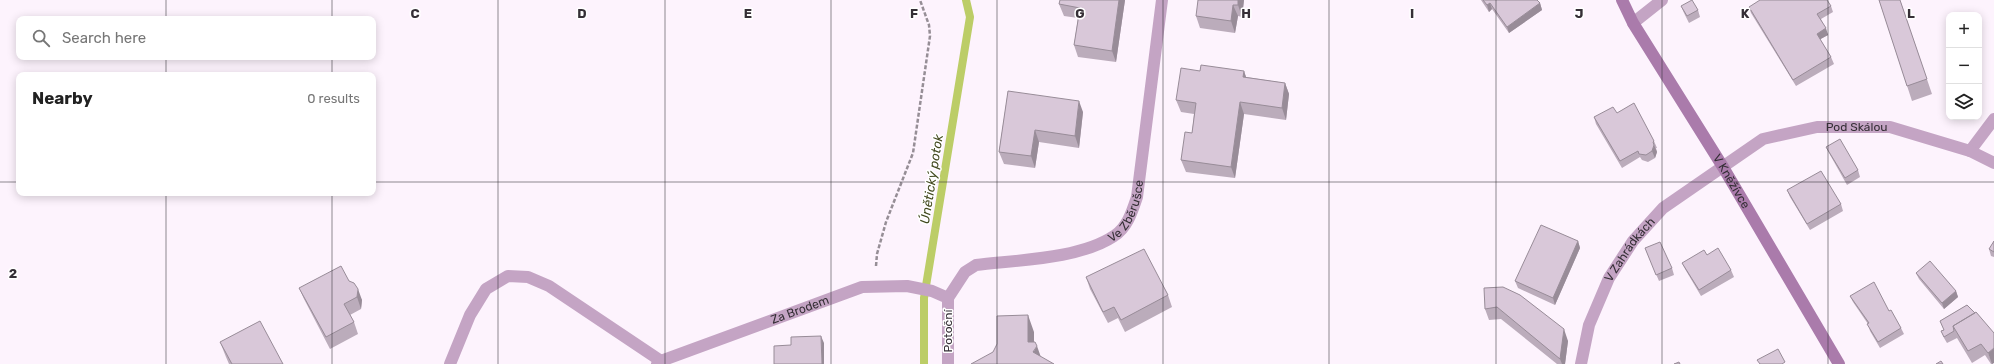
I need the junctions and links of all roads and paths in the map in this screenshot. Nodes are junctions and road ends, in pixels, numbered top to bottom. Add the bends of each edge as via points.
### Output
1 (920, 0) edge
2 (1162, 0) edge
3 (1622, 0) edge
4 (1662, 0) edge
5 (1633, 23) junction
6 (1994, 119) edge
7 (1970, 151) junction
8 (1994, 163) edge
9 (1723, 167) junction
10 (874, 287) junction
11 (948, 298) junction
12 (659, 362) edge
13 (450, 364) edge
14 (948, 364) edge
15 (1581, 364) edge
16 (1839, 364) edge

1 - 10 path via 930,36 913,154 886,222 877,254
2 - 11 street, Ve Zběrušce via 1137,198 1131,216 1115,236 1091,248 1065,254 976,265 965,272
3 - 5 street, V Kněžívce
4 - 5 street
5 - 9 street, V Kněžívce
6 - 7 street
7 - 8 street, Pod Skálou
7 - 9 street, Pod Skálou via 1890,127 1817,127 1763,139
9 - 15 street, V Zahrádkách via 1663,208 1633,241 1606,284 1589,325
9 - 16 street, V Kněžívce
10 - 11 street, Za Brodem via 908,286 932,291
10 - 12 street, Za Brodem via 862,287
11 - 14 street, Potoční
12 - 13 street via 549,286 528,277 508,276 486,290 470,315

